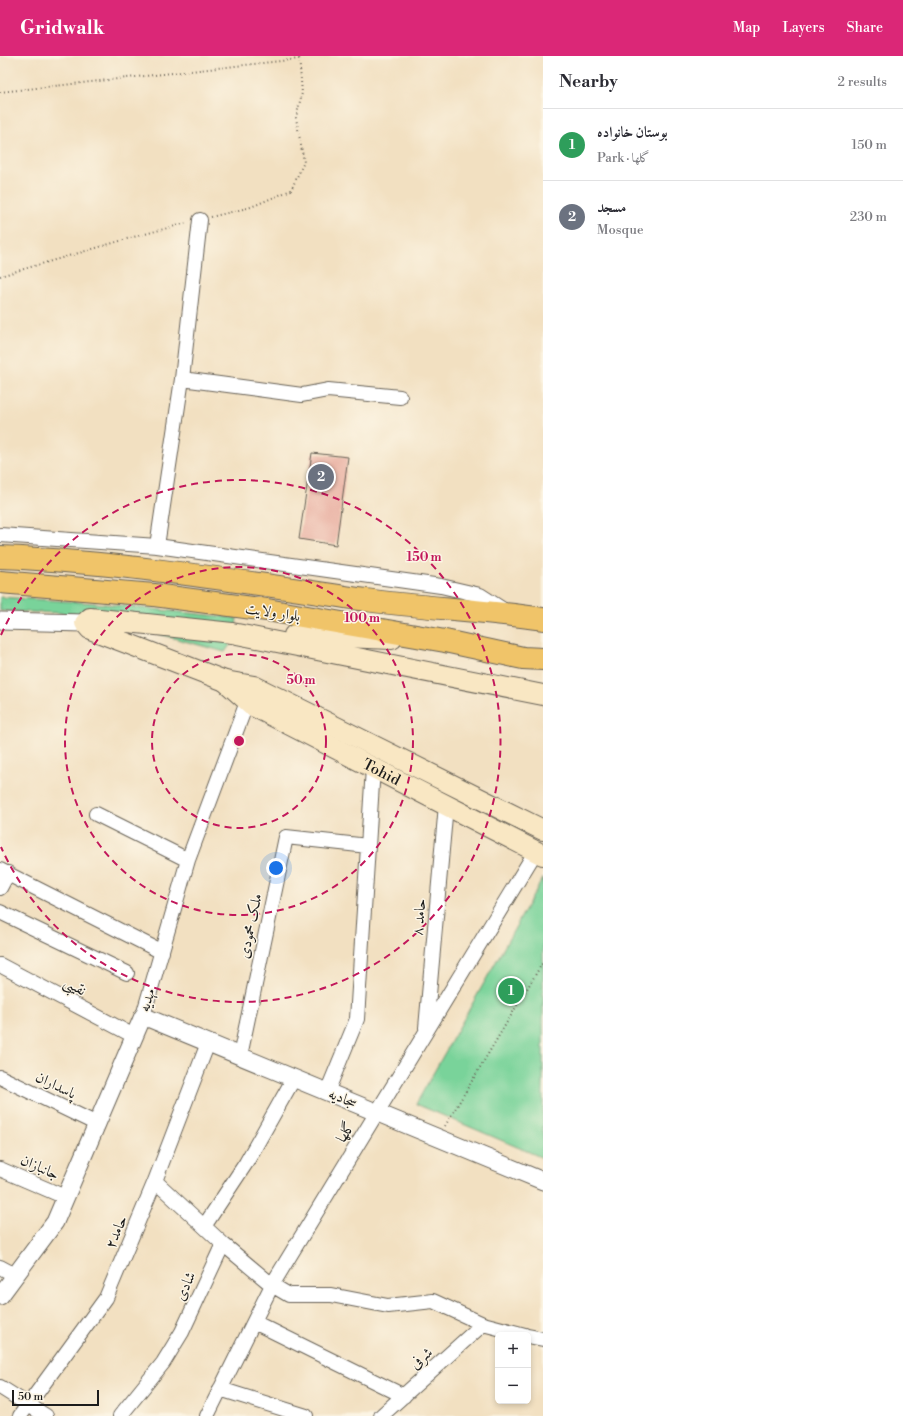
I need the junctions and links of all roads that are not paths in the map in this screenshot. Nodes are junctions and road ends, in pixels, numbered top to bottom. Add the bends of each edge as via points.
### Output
1 (200, 220) road end
2 (182, 379) junction
3 (400, 397) dead end
4 (0, 535) edge
5 (157, 546) junction
6 (0, 557) edge
7 (0, 582) edge
8 (512, 616) junction
9 (543, 619) edge
10 (0, 621) edge
11 (85, 623) junction
12 (232, 633) junction
13 (445, 641) junction
14 (543, 659) edge
15 (250, 694) junction
16 (543, 695) edge
17 (373, 768) junction
18 (446, 805) junction
19 (96, 814) dead end
20 (543, 830) edge
21 (368, 846) junction
22 (540, 853) edge
23 (188, 860) junction
24 (4, 872) edge
25 (0, 888) edge
26 (0, 912) edge
27 (162, 952) junction
28 (0, 965) edge
29 (127, 973) dead end
30 (143, 1016) junction
31 (426, 1033) junction
32 (134, 1036) junction
33 (208, 1042) junction
34 (240, 1056) junction
35 (0, 1077) edge
36 (294, 1078) junction
37 (326, 1092) junction
38 (377, 1112) junction
39 (97, 1124) junction
40 (0, 1168) edge
41 (155, 1181) junction
42 (543, 1181) edge
43 (65, 1197) junction
44 (205, 1225) junction
45 (223, 1244) junction
46 (0, 1267) edge
47 (15, 1275) junction
48 (272, 1285) junction
49 (0, 1296) edge
50 (254, 1322) junction
51 (483, 1324) junction
52 (515, 1332) edge
53 (531, 1336) edge
54 (543, 1340) edge
55 (0, 1387) edge
56 (220, 1389) junction
57 (404, 1396) junction
58 (25, 1411) edge
59 (46, 1416) edge
60 (120, 1416) edge
61 (207, 1416) edge
62 (306, 1416) edge
63 (381, 1416) edge

1 - 2 street
2 - 3 street via 302,395 328,390
2 - 5 street
4 - 5 street
5 - 8 street via 441,586 480,595
6 - 8 main road, بلوار ولایت via 154,570 368,600
7 - 13 main road, بلوار ولایت via 154,595 260,609
8 - 9 main road, بلوار ولایت
10 - 11 street
11 - 12 main road via 90,618
11 - 15 main road, Tohid via 90,629 225,681
12 - 13 main road
12 - 16 main road
13 - 14 main road, بلوار ولایت via 523,658
15 - 17 main road, Tohid
15 - 20 main road, Tohid
15 - 23 street, مهدیه
17 - 18 main road, Tohid
17 - 21 street
18 - 22 main road, Tohid
18 - 31 street, حامد ۸
19 - 23 street
21 - 34 street, ملک محمودی via 286,837
21 - 37 street via 357,1019
22 - 31 street, گلها
23 - 27 street, مهدیه
24 - 25 street
24 - 27 street
26 - 29 street
27 - 30 street, مهدیه
28 - 32 street, نقیبی
30 - 32 street, مهدیه
30 - 33 street, سجادیه
31 - 38 street, گلها
32 - 39 street, مهدیه
33 - 34 street, سجادیه
33 - 41 street, حامد۲
34 - 36 street, سجادیه
35 - 39 street, پاسداران
36 - 37 street, سجادیه
36 - 44 street via 246,1164
37 - 38 street, سجادیه
38 - 42 street, سجادیه
38 - 48 street, گلها
39 - 43 street, مهدیه
40 - 43 street, جانبازان
41 - 44 street
41 - 58 street, حامد۲ via 106,1298
43 - 47 street, مهدیه via 55,1222
44 - 45 street
45 - 48 street
45 - 60 street, شادی via 182,1332 163,1362
46 - 47 street
47 - 49 street, مهدیه
48 - 50 street, گلها
48 - 51 street via 289,1295 331,1295 388,1306 432,1302
50 - 56 street, گلها
50 - 57 street
51 - 52 street
51 - 57 street, شرفی
53 - 54 street
55 - 58 street
56 - 61 street, گلها
56 - 62 street
57 - 63 street, شرفی
58 - 59 street

